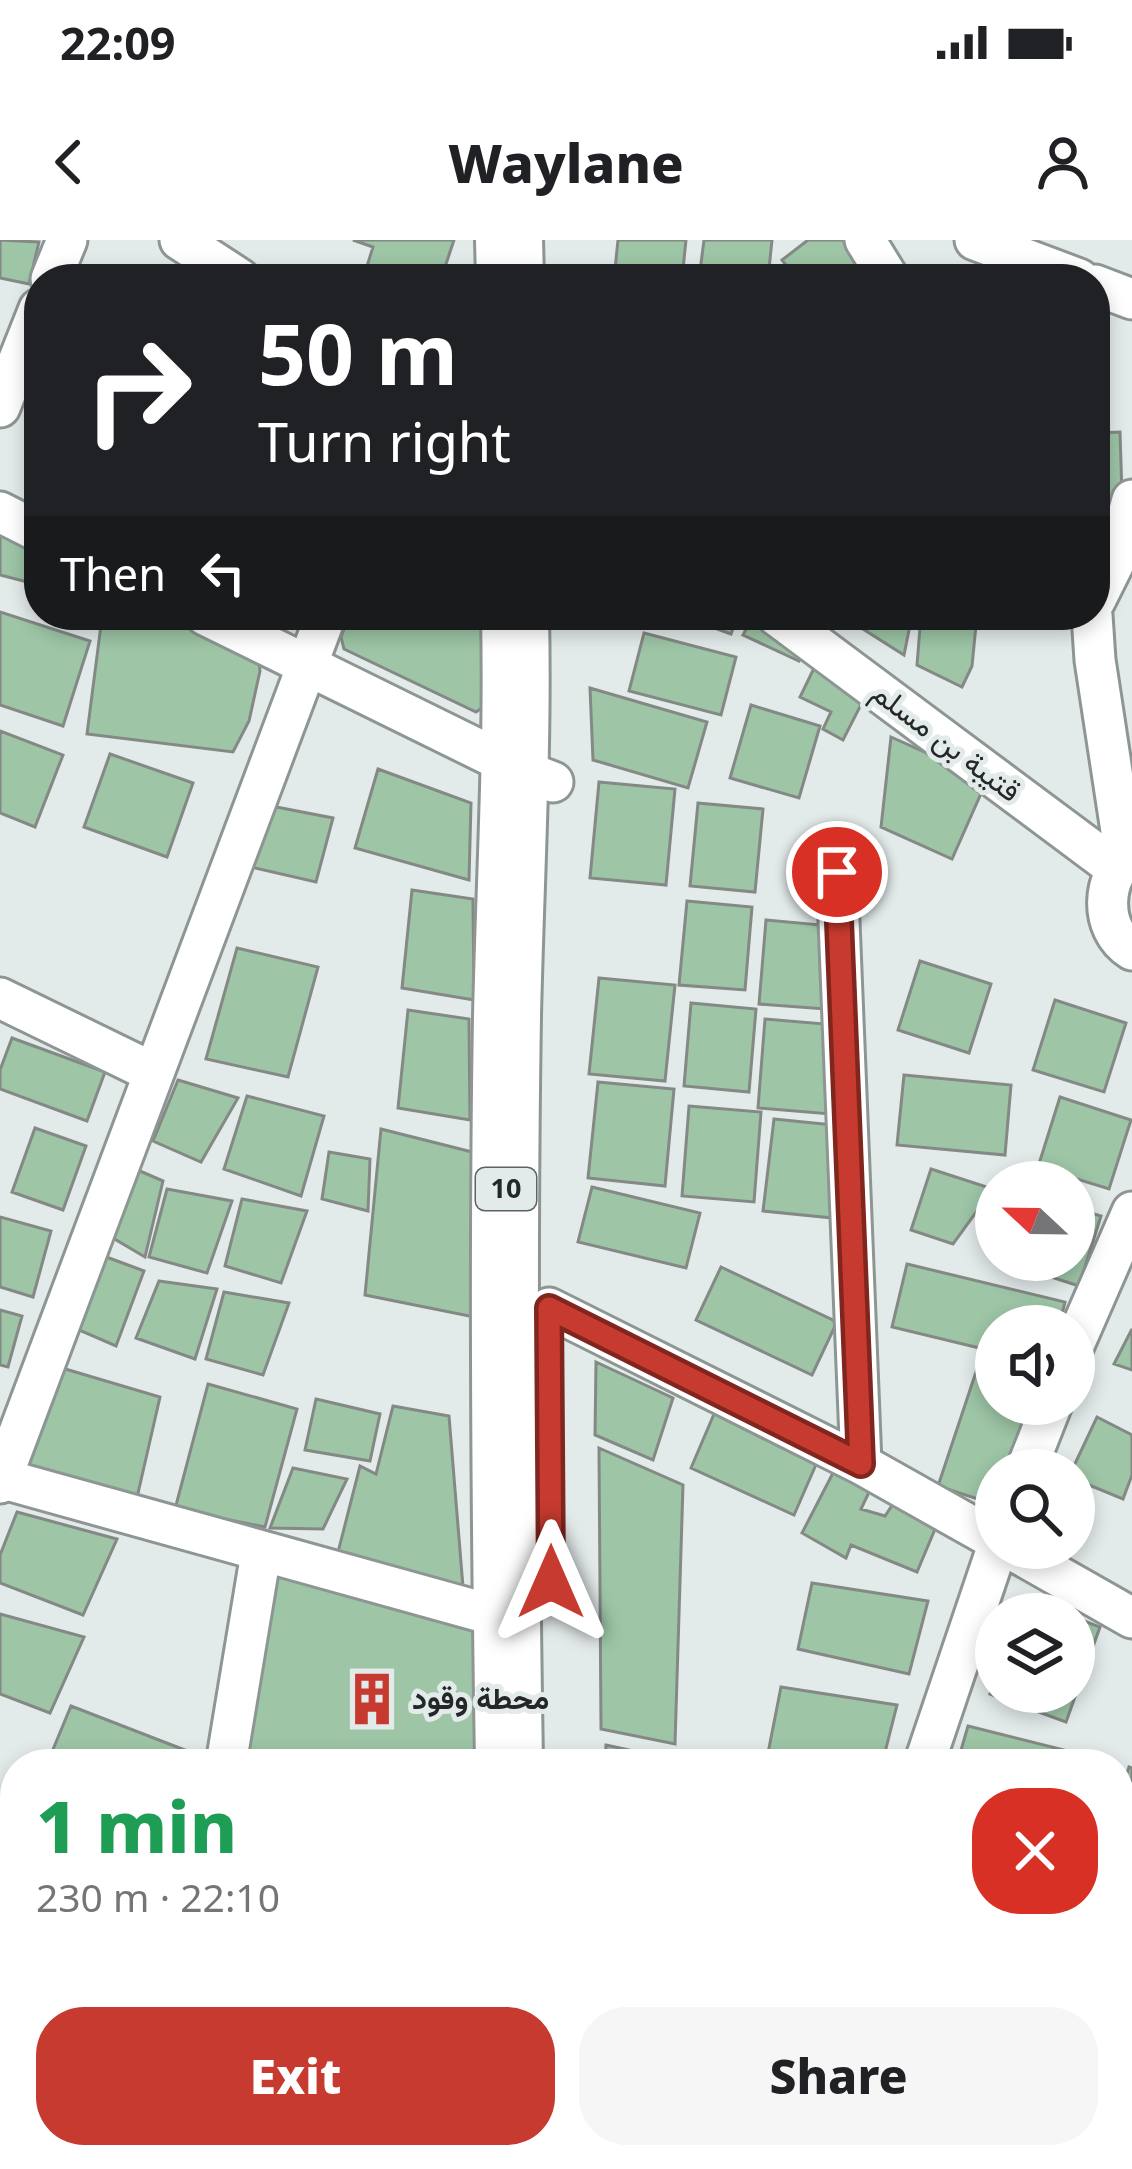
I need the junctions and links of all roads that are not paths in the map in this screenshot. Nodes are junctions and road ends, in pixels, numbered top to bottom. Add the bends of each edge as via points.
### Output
1 (180, 240) edge
2 (974, 240) edge
3 (217, 264) edge
4 (1039, 264) edge
5 (24, 347) edge
6 (0, 407) edge
7 (1132, 500) edge
8 (1110, 571) edge
9 (235, 630) edge
10 (320, 630) edge
11 (517, 630) edge
12 (551, 630) edge
13 (797, 630) edge
14 (1092, 630) edge
15 (1095, 660) junction
16 (307, 666) junction
17 (1132, 739) edge
18 (534, 775) junction
19 (1124, 860) edge
20 (837, 872) dead end
21 (1132, 950) edge
22 (0, 998) edge
23 (154, 1073) junction
24 (1132, 1213) edge
25 (1092, 1305) edge
26 (549, 1308) junction
27 (861, 1464) junction
28 (0, 1480) edge
29 (975, 1532) edge
30 (261, 1553) junction
31 (988, 1569) edge
32 (1047, 1569) edge
33 (1132, 1618) edge
34 (507, 1619) junction
35 (228, 1749) edge
36 (509, 1749) edge
37 (553, 1749) edge
38 (929, 1749) edge

1 - 3 street
2 - 4 street
5 - 6 street
7 - 8 street
9 - 16 street
10 - 16 street
11 - 18 highway, 10
12 - 18 highway, 10
13 - 19 street, قتيبة بن مسلم
14 - 15 street
15 - 17 street
15 - 19 street
16 - 18 street
16 - 23 street
18 - 26 highway, 10
18 - 34 highway, 10 via 505,1272
19 - 21 street via 1108,885 1108,917
20 - 27 street
22 - 23 street
23 - 28 street
24 - 25 street
26 - 27 street
26 - 37 highway, 10
27 - 29 street
28 - 30 street
30 - 34 street
30 - 35 street
31 - 38 street
32 - 33 street
34 - 36 highway, 10

